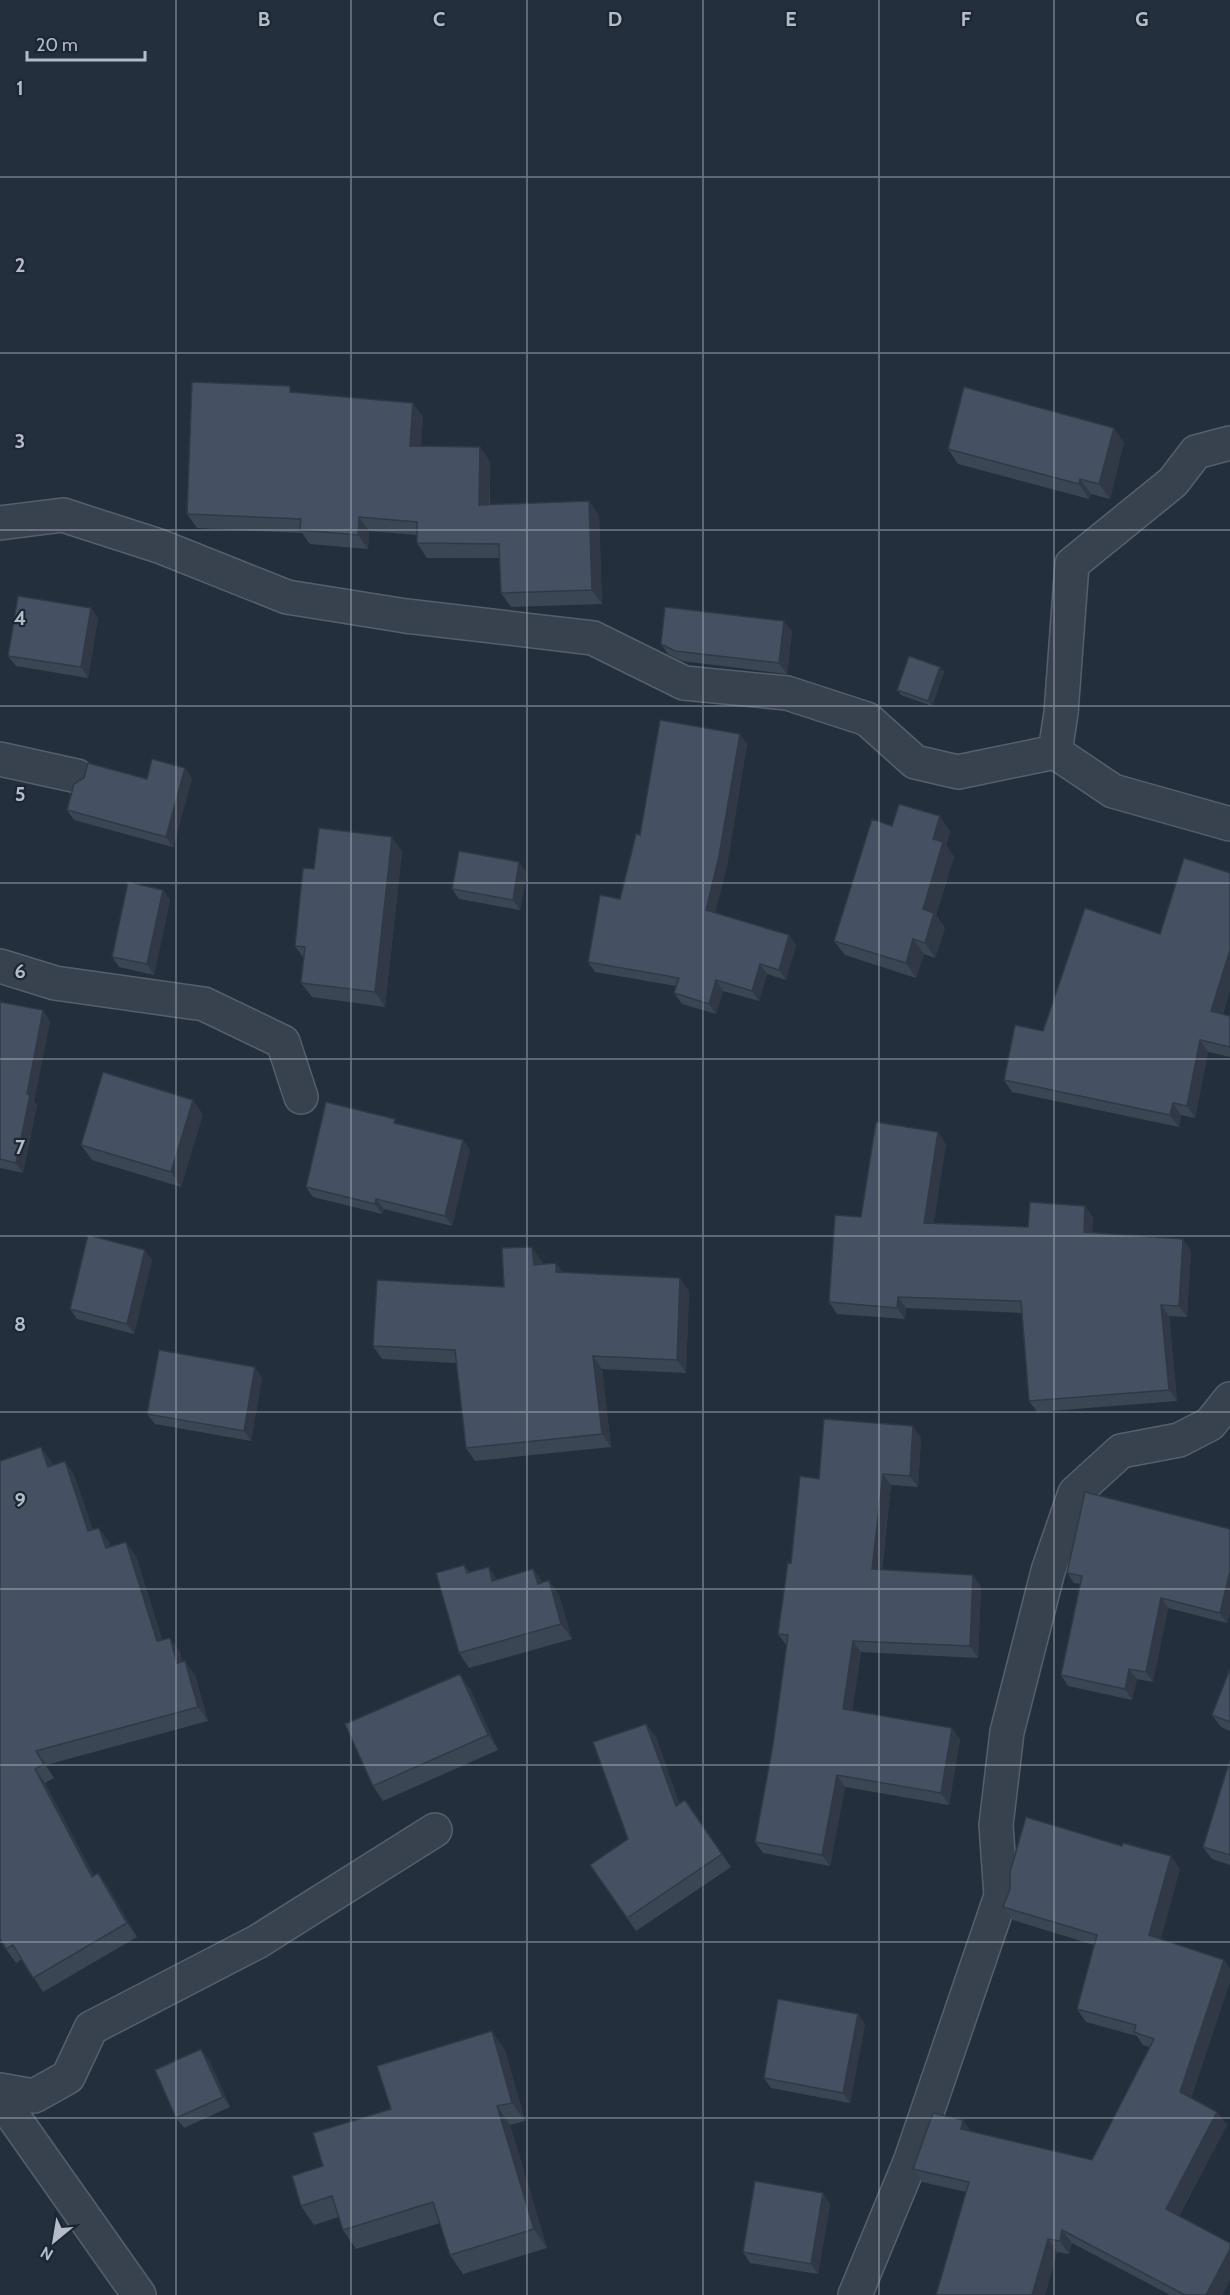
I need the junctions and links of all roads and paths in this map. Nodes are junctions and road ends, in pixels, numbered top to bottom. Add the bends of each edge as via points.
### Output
1 (1230, 443) edge
2 (0, 523) edge
3 (1055, 752) junction
4 (0, 759) edge
5 (77, 776) dead end
6 (1230, 824) edge
7 (0, 966) edge
8 (301, 1097) dead end
9 (1230, 1399) edge
10 (435, 1830) dead end
11 (0, 2090) edge
12 (0, 2098) edge
13 (139, 2295) edge
14 (855, 2295) edge

1 - 3 street via 1196,452 1173,482 1072,564
2 - 3 street via 63,515 159,546 287,597 406,616 593,638 684,683 787,693 867,719 915,762 958,772
3 - 6 street via 1113,791
4 - 5 street
7 - 8 street via 55,983 204,1004 283,1042
9 - 14 street via 1210,1424 1179,1440 1121,1451 1075,1493 1048,1571 1007,1732 996,1825 1000,1896 910,2162
10 - 11 street via 257,1942 91,2028 68,2078 34,2096
12 - 13 street

